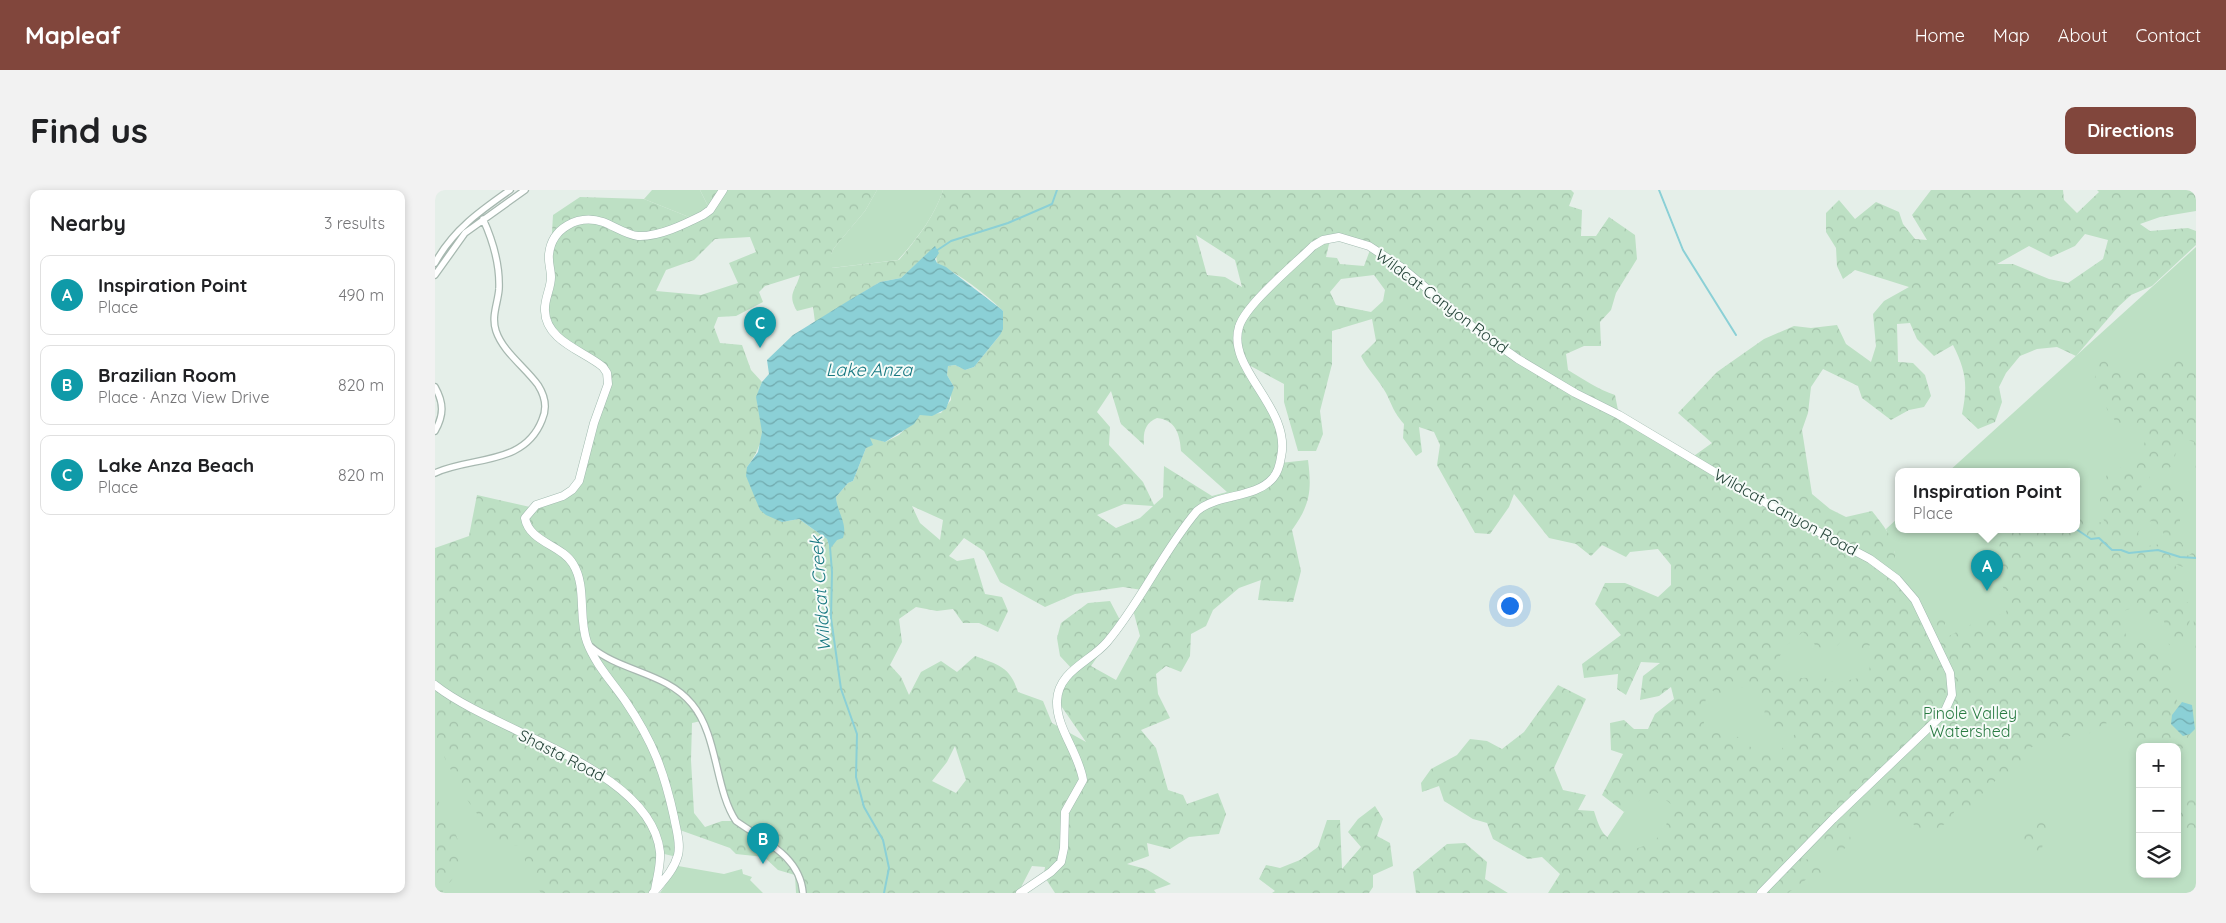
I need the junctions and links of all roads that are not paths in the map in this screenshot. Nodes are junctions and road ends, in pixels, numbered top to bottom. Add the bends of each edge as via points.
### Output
1 (510, 190) edge
2 (525, 190) edge
3 (723, 190) edge
4 (483, 219) junction
5 (435, 263) edge
6 (435, 275) edge
7 (435, 387) edge
8 (435, 431) edge
9 (435, 472) edge
10 (587, 643) junction
11 (435, 685) edge
12 (661, 853) junction
13 (677, 857) junction
14 (654, 892) edge
15 (803, 893) edge
16 (1020, 893) edge
17 (1761, 893) edge

1 - 5 street via 468,220
2 - 4 street
3 - 10 street via 711,210 654,234 637,236 591,220 568,224 553,238 549,255 551,278 545,307 547,319 551,329 564,342 606,370 608,384 593,423 579,481 563,496 536,505 525,518 529,529 573,564 579,580 582,626
4 - 6 street via 459,239
4 - 9 street via 494,246 498,271 496,330 503,344 545,397 545,413 539,429 521,448 488,460
7 - 8 street via 442,405 441,421
10 - 13 street via 656,753 676,829
10 - 15 street via 615,663 675,688 692,704 719,767 730,812 736,821 792,861 802,880
11 - 12 street, Shasta Road via 459,702 614,782 640,806 656,835
12 - 13 street
12 - 14 street, Shasta Road
13 - 14 street
16 - 17 street, Wildcat Canyon Road via 1061,862 1065,848 1065,812 1083,780 1057,711 1059,689 1064,679 1095,654 1115,632 1197,511 1213,501 1261,486 1275,476 1283,450 1280,427 1239,350 1239,328 1248,310 1313,246 1339,236 1362,242 1401,267 1473,327 1518,359 1783,513 1870,559 1897,579 1915,600 1950,673 1953,685 1949,704 1929,729 1833,819

